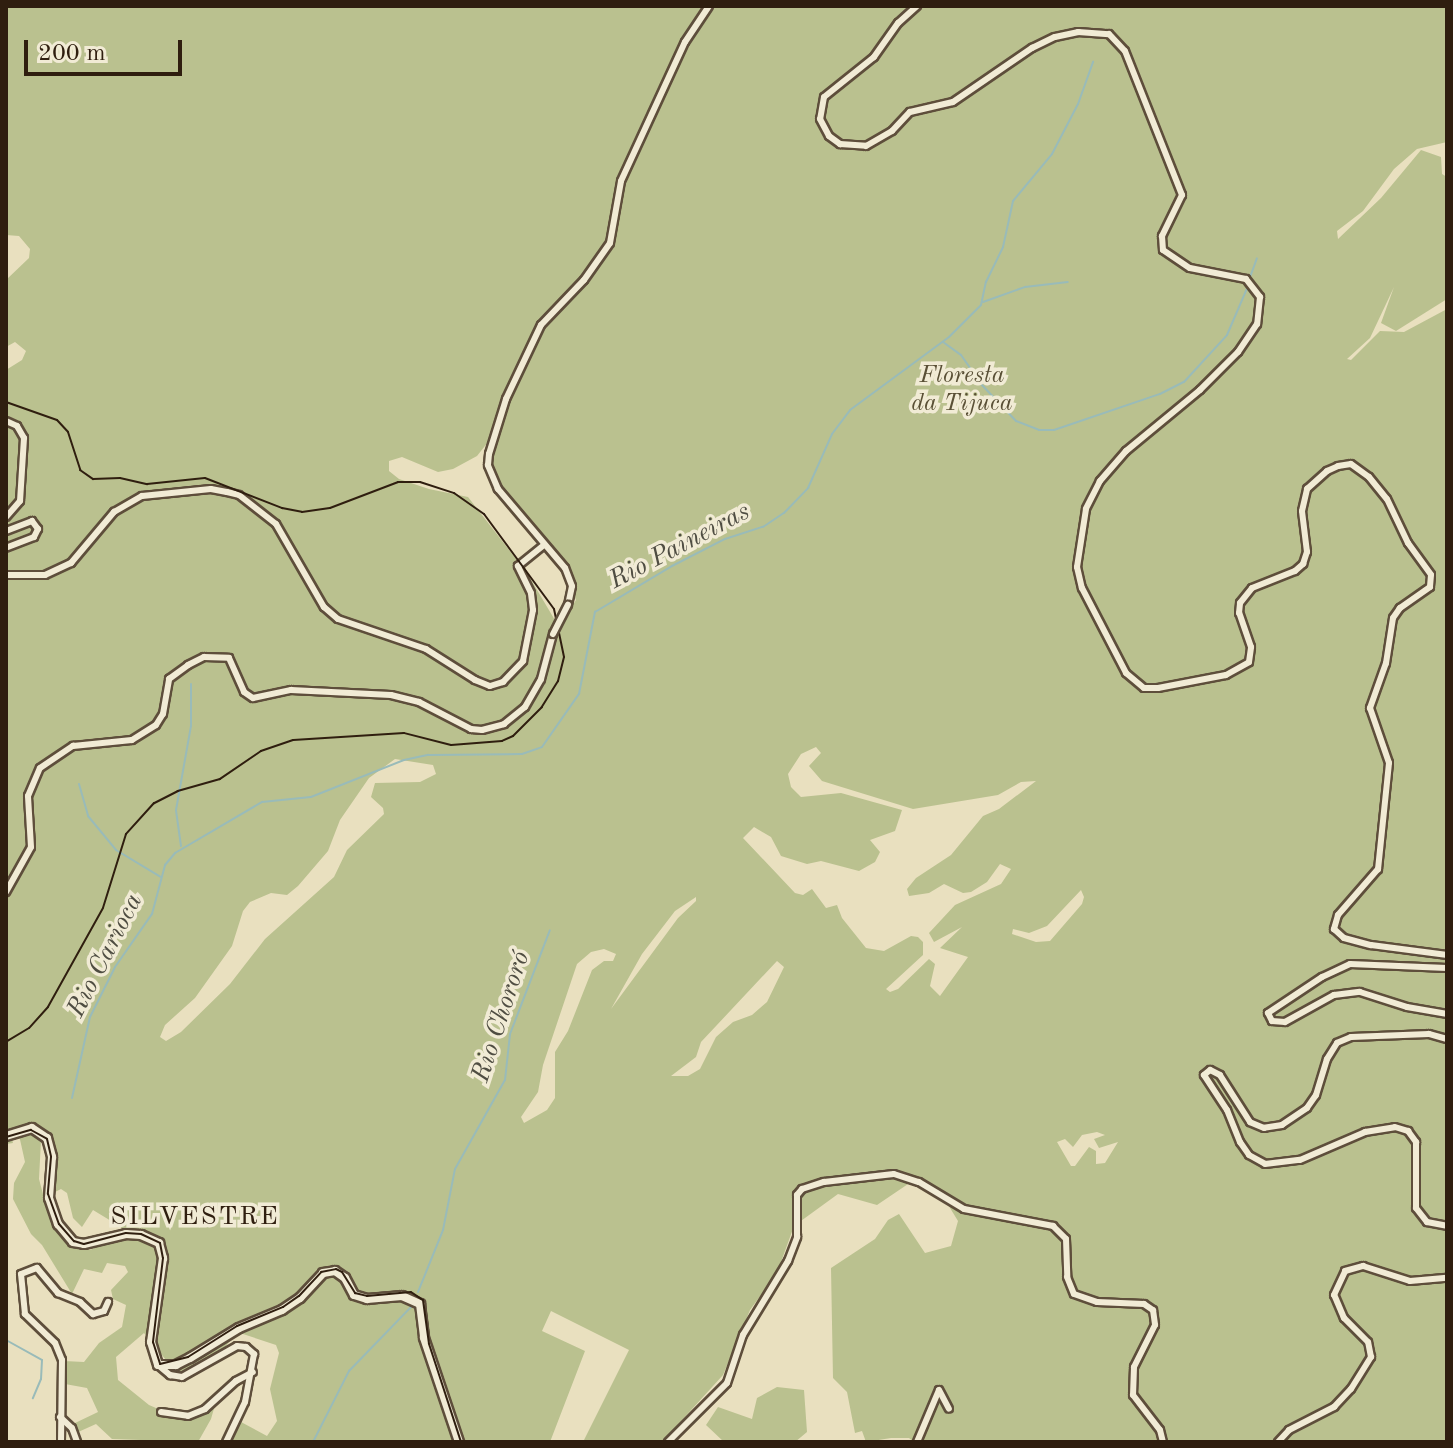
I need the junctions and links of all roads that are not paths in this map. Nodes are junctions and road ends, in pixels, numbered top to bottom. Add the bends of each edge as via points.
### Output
1 (709, 6) edge
2 (917, 6) edge
3 (6, 421) edge
4 (6, 517) edge
5 (6, 531) edge
6 (544, 545) junction
7 (6, 548) edge
8 (6, 575) edge
9 (6, 892) edge
10 (1447, 955) edge
11 (1447, 968) edge
12 (1447, 1014) edge
13 (1447, 1039) edge
14 (6, 1136) edge
15 (1447, 1226) edge
16 (1447, 1278) edge
17 (108, 1302) dead end
18 (158, 1365) junction
19 (253, 1372) junction
20 (949, 1409) dead end
21 (161, 1412) dead end
22 (60, 1417) junction
23 (61, 1442) edge
24 (77, 1442) edge
25 (226, 1442) edge
26 (459, 1442) edge
27 (668, 1442) edge
28 (917, 1442) edge
29 (1163, 1442) edge
30 (1278, 1442) edge

1 - 6 street via 685,42 621,181 610,243 541,325 506,399 489,454 498,489
2 - 10 street via 874,57 824,97 820,119 829,136 840,144 866,146 892,131 910,112 953,102 1055,37 1109,34 1125,51 1182,195 1162,236 1163,250 1190,268 1246,279 1260,297 1257,324 1238,352 1126,451 1100,481 1086,509 1077,567 1082,588 1126,673 1144,688 1158,688 1226,675 1249,662 1251,647 1239,613 1244,595 1303,564 1307,489 1338,466 1351,464 1369,477 1431,575 1430,587 1393,618 1386,663 1370,708 1389,763 1378,869 1338,915 1334,929 1344,938 1371,945
3 - 4 street via 24,438 20,501
5 - 7 street via 32,521 38,529 34,537
6 - 8 street via 518,566 533,610 523,661 503,682 490,686 426,649 338,619 324,607 276,524 239,495 227,492 142,496 114,512 71,563 45,575
6 - 9 street, bridge via 565,568 571,583 568,605 553,634 541,679 525,707 504,724 471,729 419,702 391,695 291,690 253,698 244,692 229,658 204,657 169,679 156,725 132,740 73,746 40,768 28,796 31,847
11 - 12 street via 1350,964 1268,1013 1272,1021 1285,1022 1334,995 1360,992
13 - 15 street via 1429,1034 1351,1037 1337,1043 1307,1108 1282,1125 1264,1128 1250,1122 1220,1075 1210,1070 1204,1075 1240,1142 1265,1164 1300,1160 1365,1132 1395,1127 1408,1131 1416,1142 1416,1208 1427,1222
14 - 18 street via 32,1128 47,1138 52,1157 49,1198 58,1224 73,1242 126,1234 159,1243 163,1258 151,1342
16 - 30 street via 1410,1281 1363,1266 1345,1271 1334,1295 1344,1318 1368,1342 1371,1357 1334,1407 1289,1430
17 - 22 street via 104,1311 93,1314 58,1293 37,1268 21,1274 25,1314 55,1343 62,1360
18 - 19 street via 182,1377 241,1346 254,1354
18 - 26 street via 176,1365 282,1310 323,1273 335,1271 354,1295 402,1296 420,1304 424,1338
19 - 21 street via 205,1409 188,1416
19 - 25 street
20 - 28 street via 939,1390
22 - 23 street
22 - 24 street
27 - 29 street via 727,1383 743,1335 788,1261 797,1237 797,1195 802,1189 894,1174 919,1182 964,1209 1053,1226 1066,1239 1067,1277 1074,1294 1097,1302 1144,1304 1153,1310 1155,1325 1134,1367 1133,1395 1157,1425

